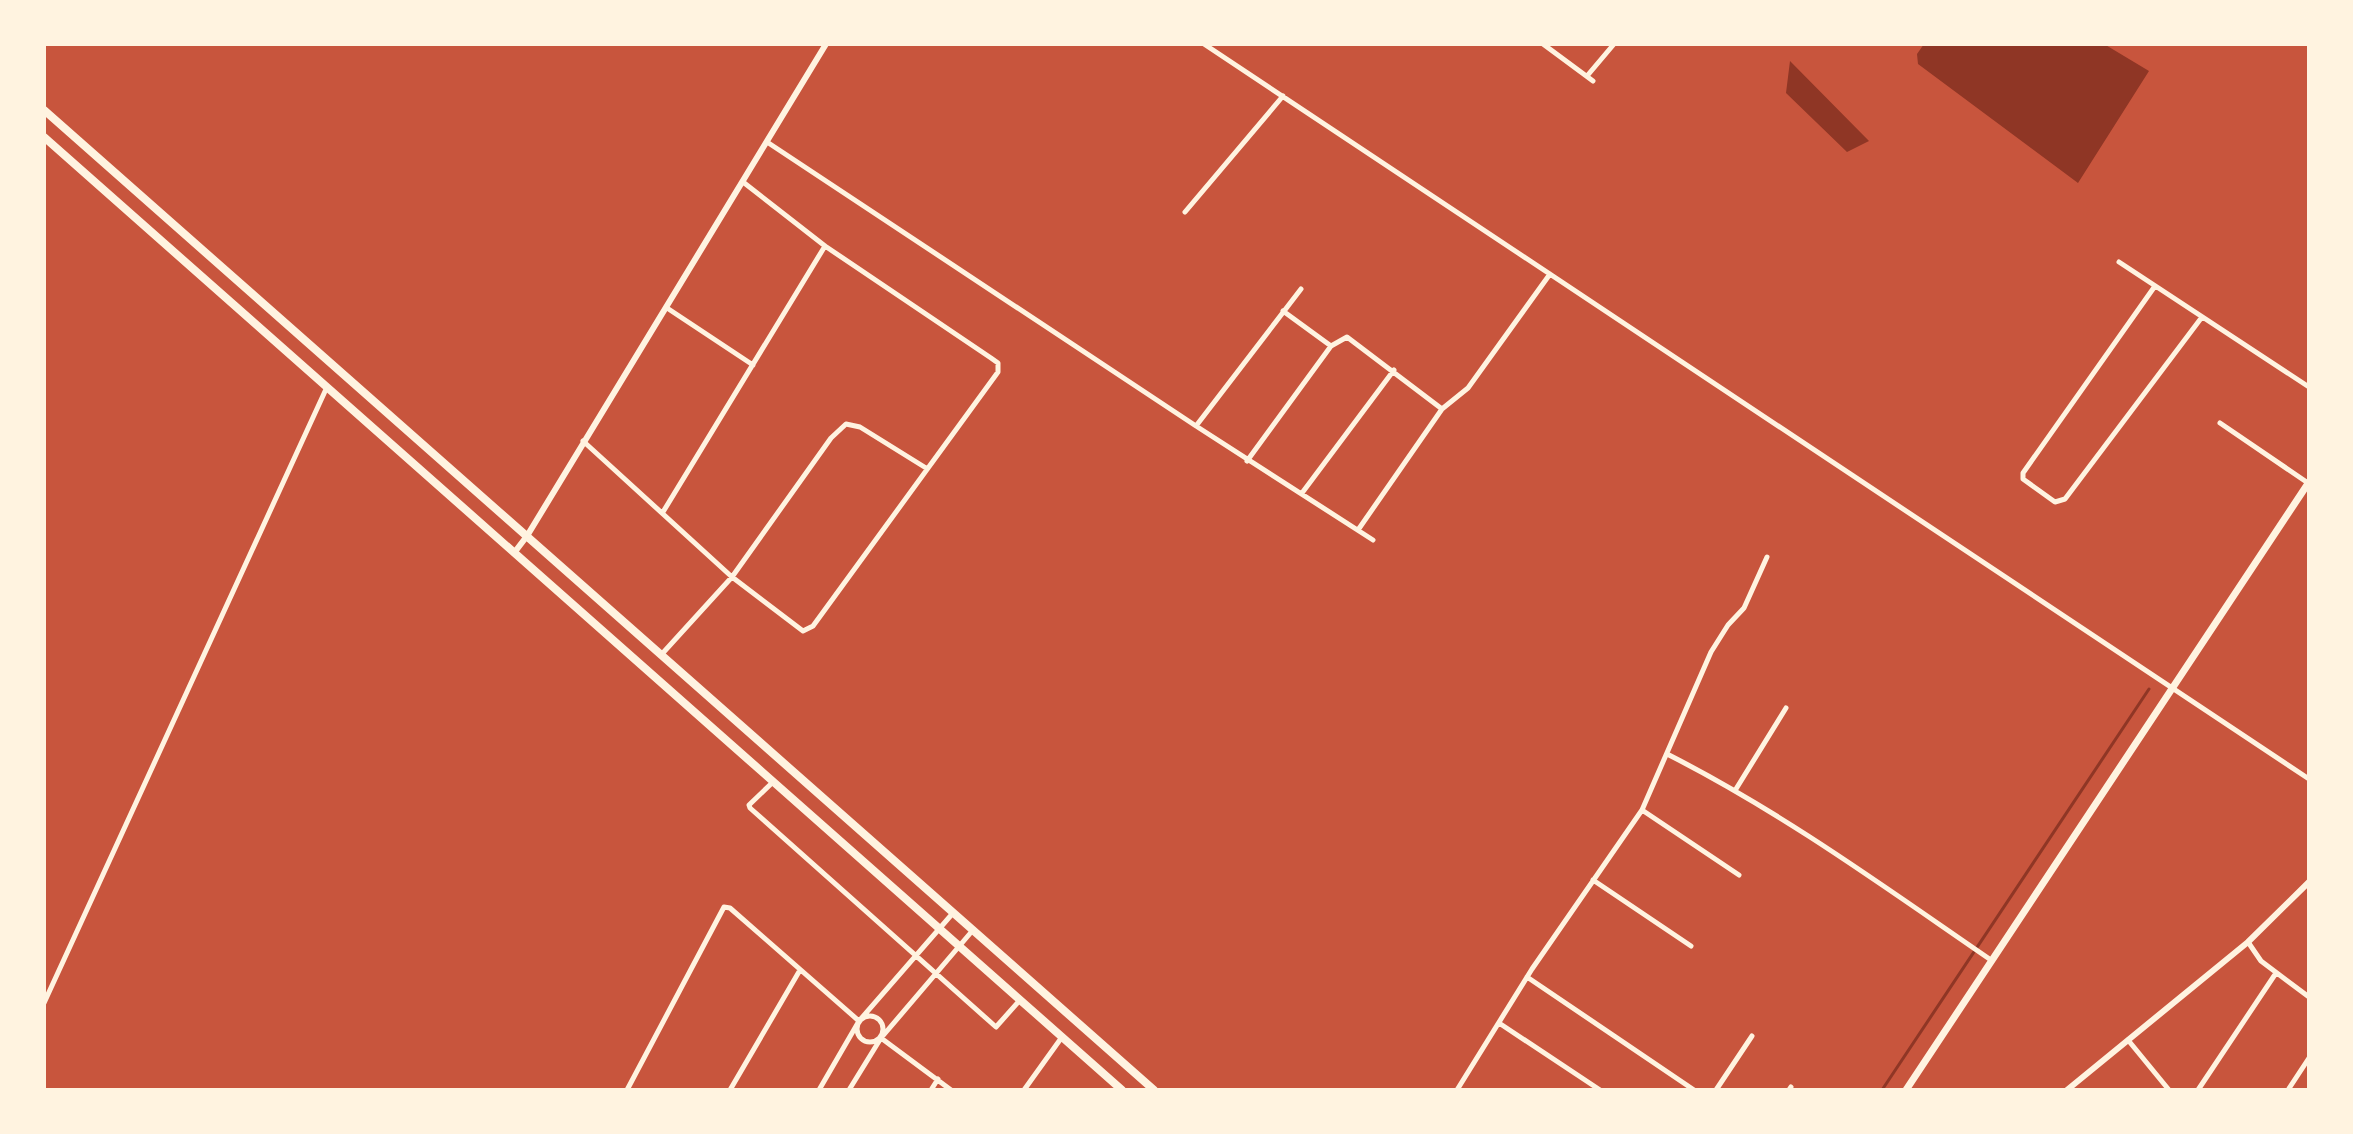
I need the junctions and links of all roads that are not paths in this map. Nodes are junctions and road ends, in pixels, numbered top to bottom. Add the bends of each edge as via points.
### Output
1 (826, 44) edge
2 (1204, 44) edge
3 (1543, 44) edge
4 (1614, 44) edge
5 (1587, 76) junction
6 (1593, 81) dead end
7 (1283, 96) junction
8 (44, 110) edge
9 (44, 137) edge
10 (767, 142) junction
11 (743, 182) junction
12 (1185, 212) dead end
13 (825, 246) junction
14 (2119, 262) dead end
15 (1550, 274) junction
16 (2155, 286) junction
17 (1301, 289) dead end
18 (667, 308) junction
19 (1283, 311) junction
20 (2202, 317) junction
21 (1331, 346) junction
22 (753, 365) junction
23 (1394, 370) junction
24 (327, 387) junction
25 (2309, 387) edge
26 (1442, 409) junction
27 (2220, 423) dead end
28 (1196, 426) junction
29 (583, 441) junction
30 (1247, 461) junction
31 (926, 468) junction
32 (2308, 482) edge
33 (1302, 493) junction
34 (663, 513) junction
35 (1358, 530) junction
36 (527, 536) junction
37 (1373, 540) dead end
38 (514, 553) junction
39 (1767, 557) dead end
40 (732, 577) junction
41 (661, 655) junction
42 (2172, 688) junction
43 (1786, 708) dead end
44 (1669, 755) junction
45 (2309, 779) edge
46 (773, 782) junction
47 (1736, 789) junction
48 (1642, 810) junction
49 (1739, 875) dead end
50 (1593, 880) junction
51 (2309, 882) edge
52 (953, 913) junction
53 (939, 928) junction
54 (973, 930) junction
55 (2248, 942) junction
56 (959, 946) junction
57 (1691, 946) dead end
58 (914, 957) junction
59 (1991, 960) junction
60 (800, 970) junction
61 (2276, 973) junction
62 (935, 974) junction
63 (1527, 977) junction
64 (2309, 997) edge
65 (1020, 1000) junction
66 (44, 1003) edge
67 (859, 1021) junction
68 (1499, 1023) junction
69 (1752, 1036) dead end
70 (1062, 1037) junction
71 (881, 1038) junction
72 (2128, 1040) junction
73 (2309, 1058) edge
74 (938, 1079) junction
75 (627, 1090) edge
76 (730, 1090) edge
77 (819, 1090) edge
78 (849, 1090) edge
79 (931, 1090) edge
80 (951, 1090) edge
81 (1024, 1090) edge
82 (1121, 1090) edge
83 (1154, 1090) edge
84 (1457, 1090) edge
85 (1600, 1090) edge
86 (1694, 1090) edge
87 (1716, 1090) edge
88 (1906, 1090) edge
89 (2067, 1090) edge
90 (2169, 1090) edge
91 (2198, 1090) edge
92 (2288, 1090) edge

1 - 10 street
2 - 7 street
3 - 5 street
4 - 5 street
5 - 6 street
7 - 12 street
7 - 15 street
8 - 36 highway
9 - 24 highway
10 - 11 street
10 - 28 street
11 - 13 street
11 - 18 street
13 - 22 street
13 - 31 street via 998,363 998,372 960,428
14 - 16 street
15 - 26 street via 1468,388
15 - 42 street
16 - 20 street
16 - 20 street via 2023,473 2023,479 2055,502 2065,499
17 - 19 street
18 - 22 street
18 - 29 street
19 - 21 street
19 - 28 street
20 - 25 street
21 - 23 street via 1347,337
21 - 30 street
22 - 34 street
23 - 26 street
23 - 33 street
24 - 38 highway
24 - 66 street
26 - 35 street
27 - 32 street
28 - 30 street
29 - 34 street
29 - 36 street
30 - 33 street
31 - 40 street via 860,427 846,424
31 - 40 street via 813,626 803,631 794,627
32 - 42 main road
33 - 35 street
34 - 40 street
35 - 37 street
36 - 38 street
36 - 41 highway
38 - 46 highway
39 - 44 street via 1744,608 1711,652
40 - 41 street
41 - 52 highway
42 - 45 street
42 - 59 main road
43 - 47 street
44 - 47 street
44 - 48 street
46 - 53 highway
46 - 58 street via 750,808
47 - 59 street
48 - 49 street
48 - 50 street
50 - 57 street
50 - 63 street
51 - 55 street
52 - 53 street
52 - 54 highway
53 - 56 highway
53 - 58 street
54 - 56 street
54 - 83 highway
55 - 61 street
55 - 72 street
56 - 62 street
56 - 65 highway
58 - 62 street
58 - 67 street
59 - 88 main road
60 - 67 street
60 - 75 street via 727,906
60 - 76 street
61 - 64 street
61 - 91 street
62 - 65 street via 996,1027
62 - 71 street
63 - 68 street
63 - 86 street
65 - 70 highway
67 - 71 street via 857,1030 864,1041
67 - 71 street via 870,1015 878,1018
67 - 77 street
68 - 84 street
68 - 85 street
69 - 87 street
70 - 81 street
70 - 82 highway
71 - 74 street
71 - 78 street
72 - 89 street
72 - 90 street
73 - 92 street
74 - 79 street
74 - 80 street

